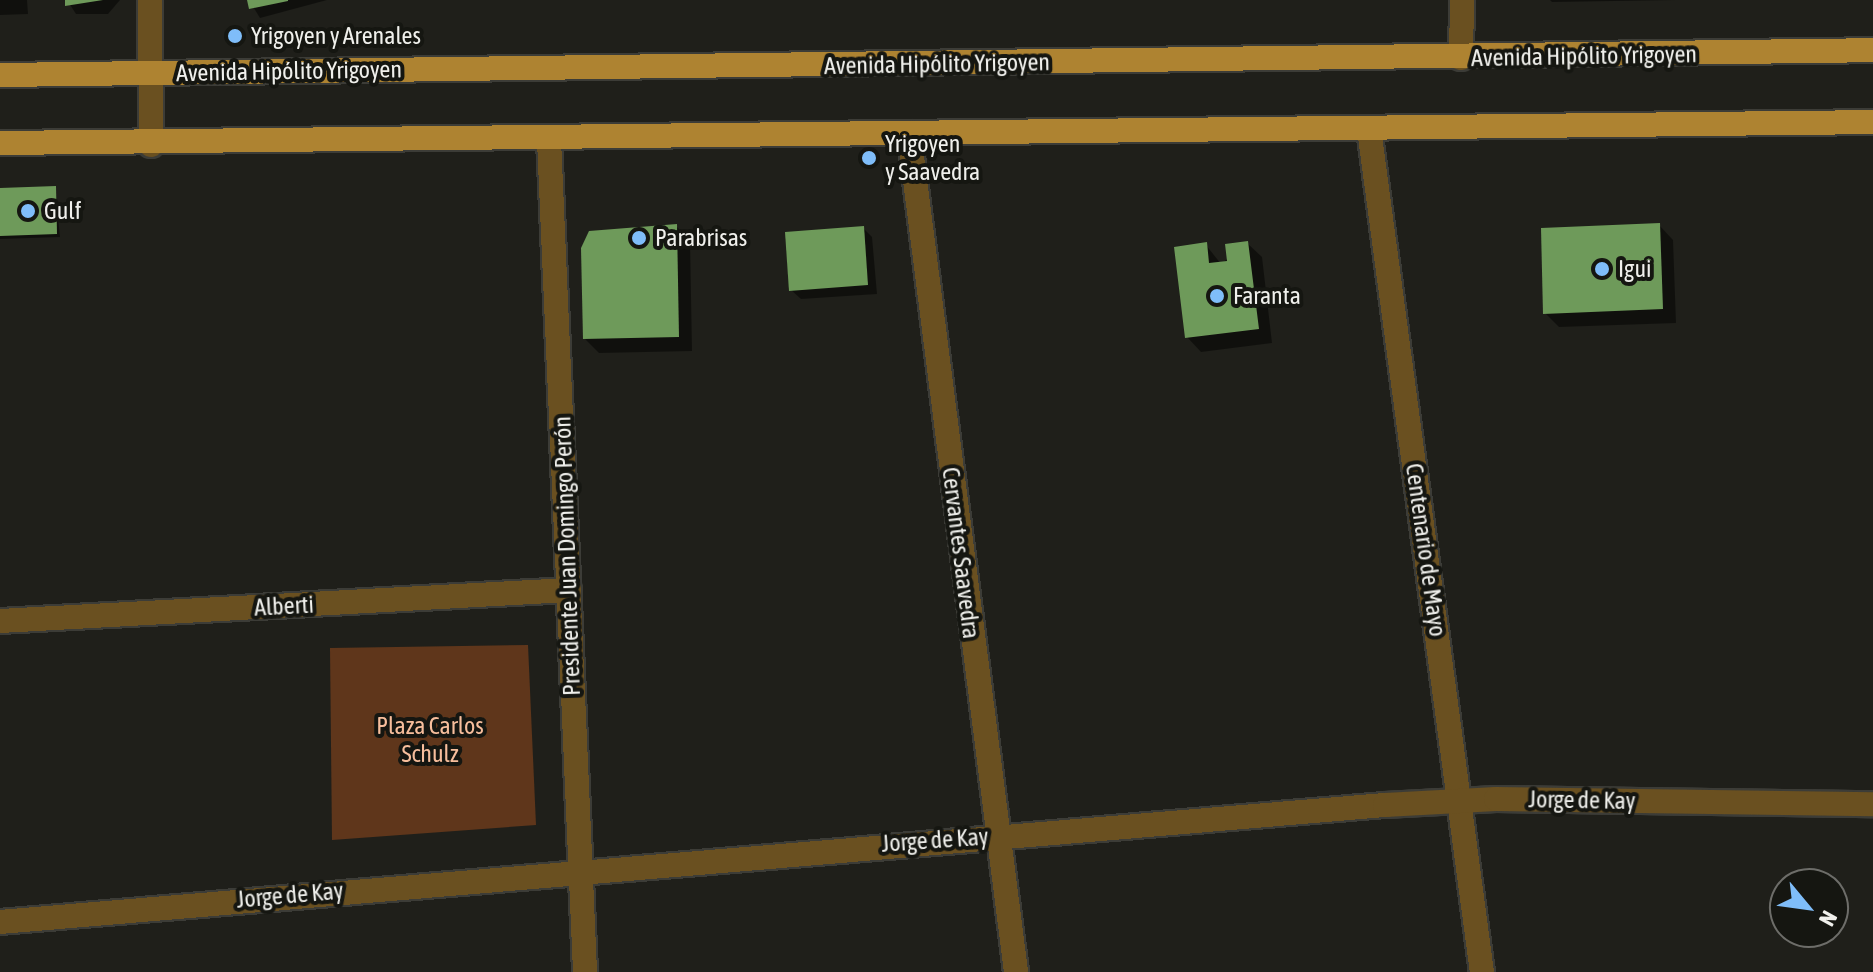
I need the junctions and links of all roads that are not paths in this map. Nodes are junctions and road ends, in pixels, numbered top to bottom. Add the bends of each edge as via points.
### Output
1 (150, 0) edge
2 (1462, 0) edge
3 (1873, 50) edge
4 (1461, 58) junction
5 (153, 73) junction
6 (0, 75) edge
7 (1873, 122) edge
8 (1369, 129) junction
9 (909, 133) junction
10 (549, 140) junction
11 (0, 143) edge
12 (151, 145) junction
13 (569, 590) junction
14 (0, 621) edge
15 (1461, 800) junction
16 (1873, 804) edge
17 (996, 835) junction
18 (579, 868) junction
19 (0, 922) edge
20 (585, 972) edge
21 (1016, 972) edge
22 (1482, 972) edge

1 - 5 street
2 - 4 street
3 - 4 main road, Avenida Hipólito Yrigoyen
4 - 5 main road, Avenida Hipólito Yrigoyen
5 - 6 main road, Avenida Hipólito Yrigoyen
5 - 12 street
7 - 8 main road
8 - 9 main road
8 - 15 street, Centenario de Mayo
9 - 10 main road
9 - 17 street, Cervantes Saavedra
10 - 12 main road
10 - 13 street, Presidente Juan Domingo Perón
11 - 12 main road
13 - 14 street, Alberti
13 - 18 street, Presidente Juan Domingo Perón
15 - 16 street, Jorge de Kay
15 - 17 street, Jorge de Kay
15 - 22 street, Centenario de Mayo
17 - 18 street, Jorge de Kay
17 - 21 street, Cervantes Saavedra
18 - 19 street, Jorge de Kay
18 - 20 street, Presidente Juan Domingo Perón

